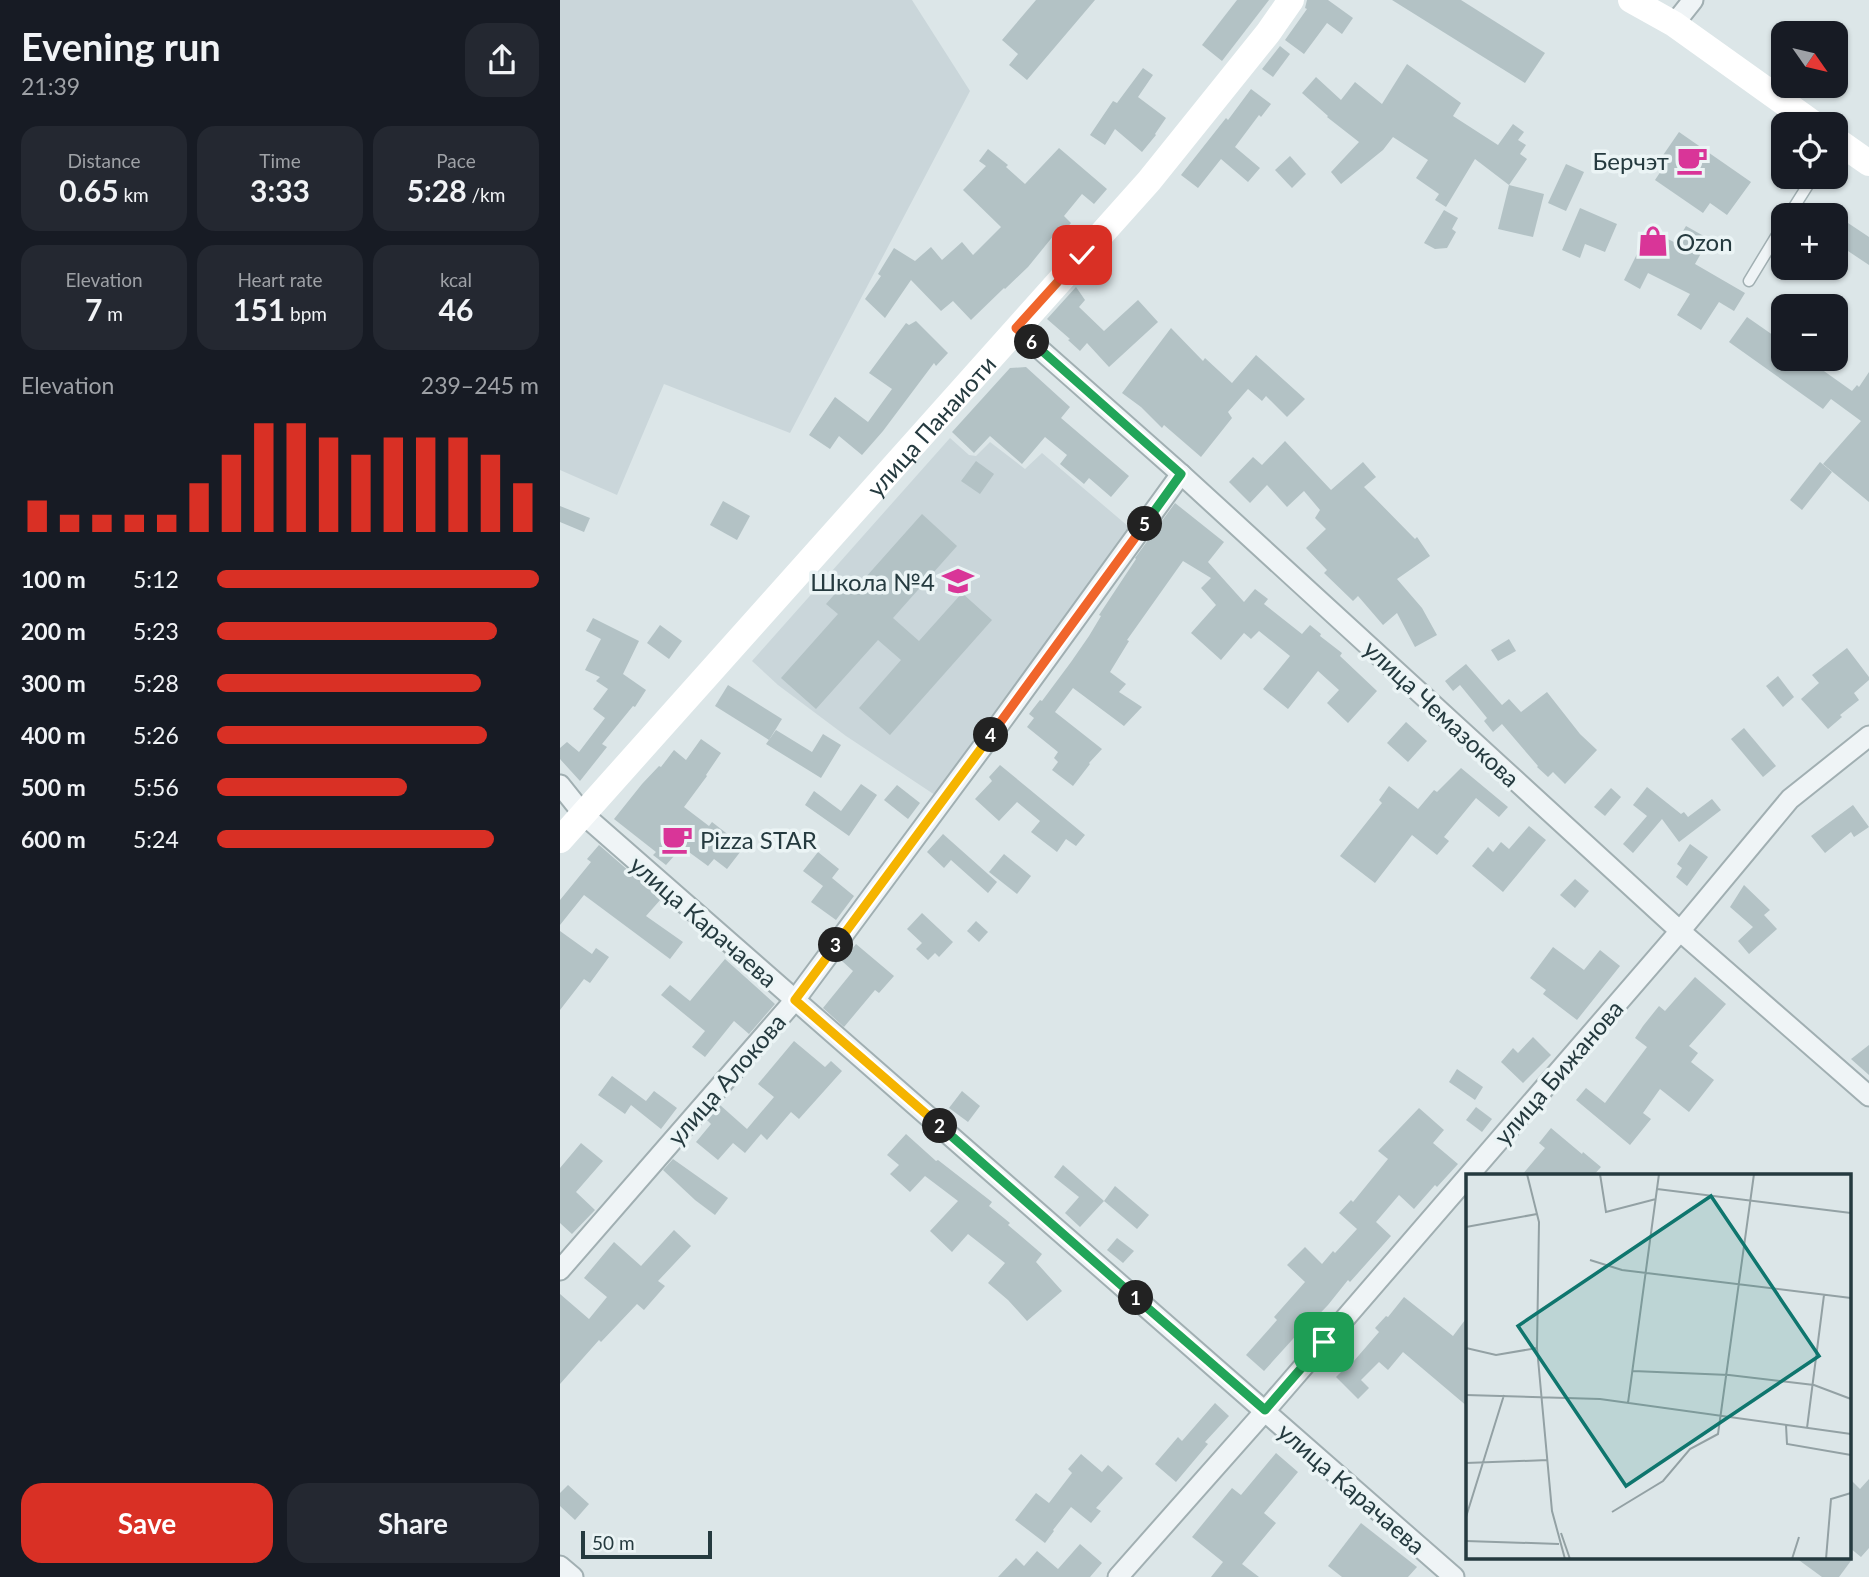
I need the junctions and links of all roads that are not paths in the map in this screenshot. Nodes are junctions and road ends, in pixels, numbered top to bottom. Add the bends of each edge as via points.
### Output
1 (1291, 0) edge
2 (1631, 0) edge
3 (1693, 0) edge
4 (1674, 24) junction
5 (1797, 112) edge
6 (1848, 150) edge
7 (1869, 163) edge
8 (1771, 245) edge
9 (1749, 281) dead end
10 (1016, 328) junction
11 (1181, 474) junction
12 (1869, 736) edge
13 (560, 785) edge
14 (584, 815) junction
15 (560, 841) edge
16 (1680, 931) junction
17 (795, 1000) junction
18 (1869, 1096) edge
19 (1469, 1174) edge
20 (1466, 1178) edge
21 (560, 1270) edge
22 (1265, 1410) junction
23 (560, 1566) edge
24 (573, 1577) edge
25 (1118, 1577) edge
26 (1454, 1577) edge

1 - 10 street, улица Панаиоти via 1149,181
2 - 4 street
3 - 4 street
4 - 5 street
6 - 7 street
8 - 9 lane
10 - 11 street, улица Чемазокова
10 - 14 street, улица Панаиоти
11 - 16 street, улица Чемазокова
11 - 17 street, улица Алокова
12 - 16 street, улица Бижанова via 1790,799
13 - 14 street, улица Карачаева
14 - 15 street, улица Панаиоти
14 - 17 street, улица Карачаева
16 - 18 street, улица Чемазокова
16 - 19 street, улица Бижанова
17 - 21 street, улица Алокова
17 - 22 street, улица Карачаева
20 - 22 street, улица Бижанова
22 - 25 street, улица Бижанова
22 - 26 street, улица Карачаева
23 - 24 street

